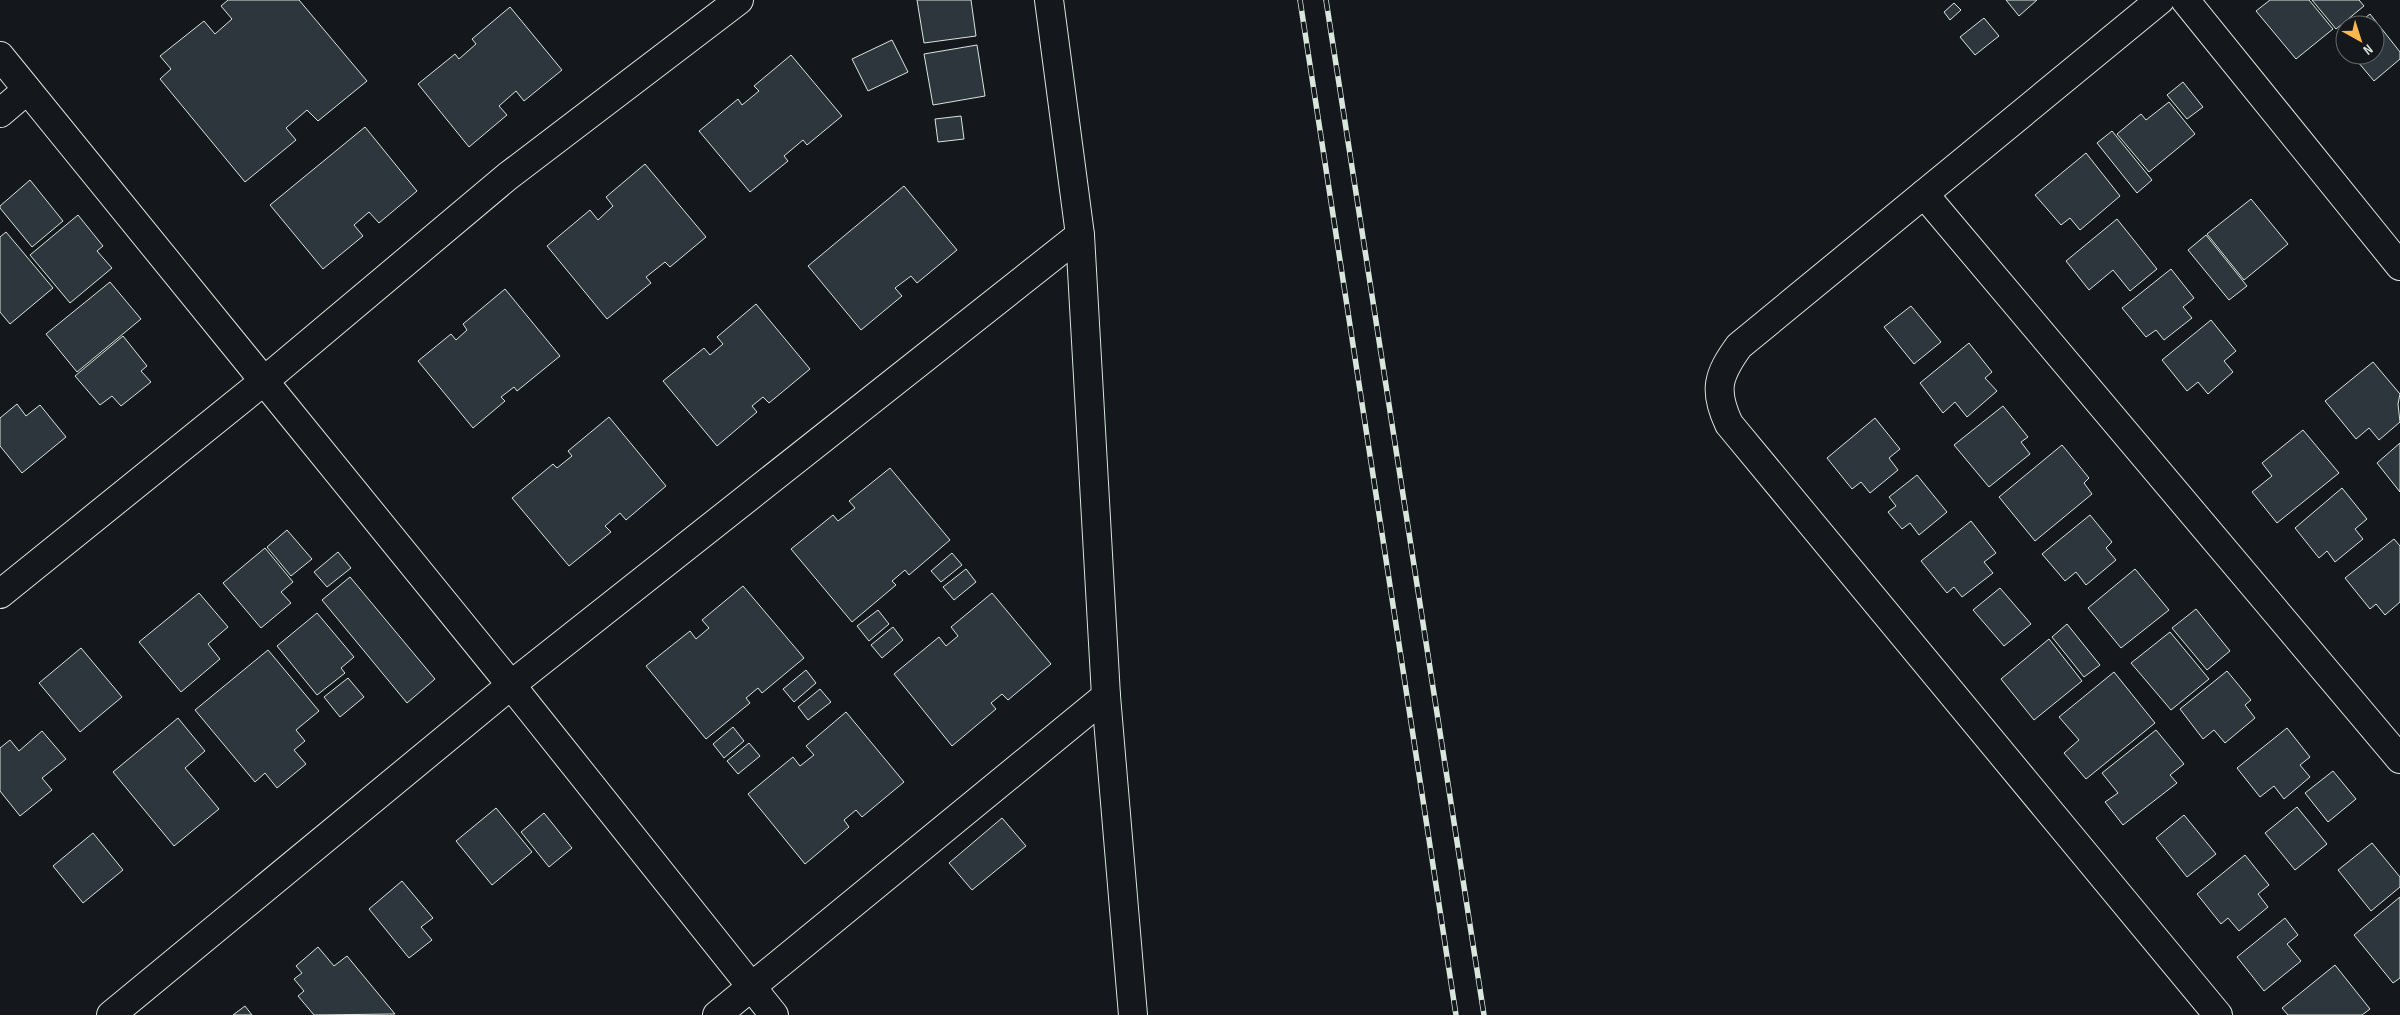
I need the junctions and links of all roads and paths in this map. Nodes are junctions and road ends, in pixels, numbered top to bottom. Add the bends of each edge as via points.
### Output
1 (739, 0) edge
2 (1049, 0) edge
3 (2160, 0) edge
4 (2185, 0) edge
5 (0, 56) edge
6 (27, 90) junction
7 (0, 114) edge
8 (1924, 194) junction
9 (1080, 235) junction
10 (2400, 266) edge
11 (264, 381) junction
12 (0, 594) edge
13 (511, 685) junction
14 (1106, 696) junction
15 (2400, 759) edge
16 (751, 988) junction
17 (110, 1015) edge
18 (717, 1015) edge
19 (774, 1015) edge
20 (1133, 1015) edge
21 (2218, 1015) edge

1 - 11 street via 508,176
2 - 9 street
3 - 8 street
4 - 10 street
5 - 6 street
6 - 7 street
6 - 11 street
8 - 15 street
8 - 21 street via 1739,346 1726,364 1718,385 1720,406 1728,424
9 - 13 street
9 - 14 street
11 - 12 street
11 - 13 street
13 - 16 street
13 - 17 street
14 - 16 street
14 - 20 street
16 - 18 street
16 - 19 street

